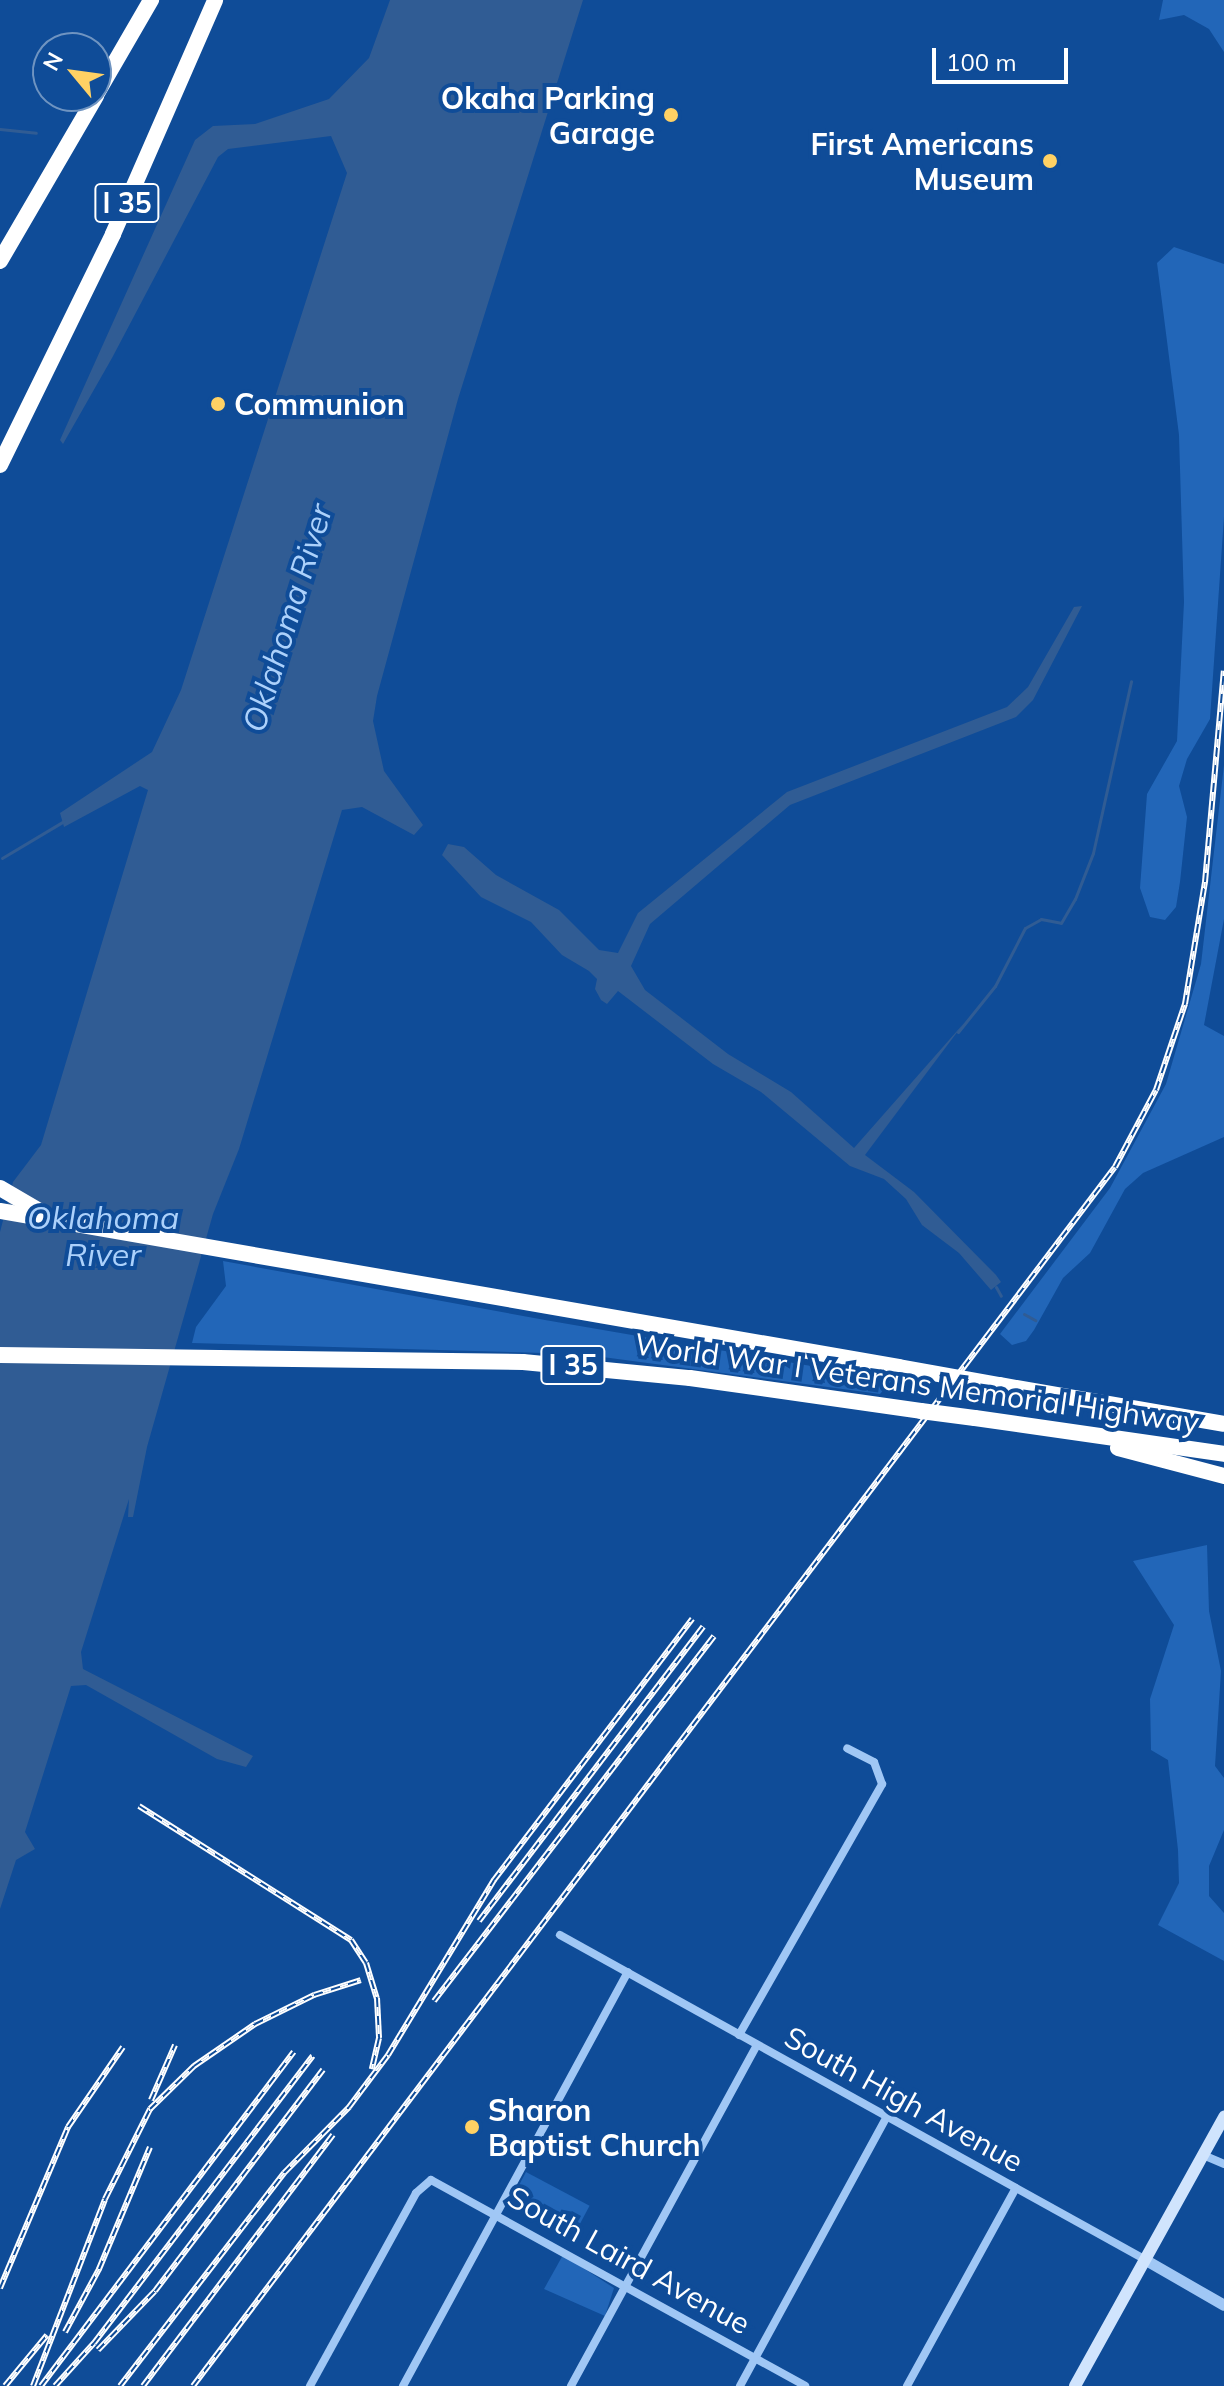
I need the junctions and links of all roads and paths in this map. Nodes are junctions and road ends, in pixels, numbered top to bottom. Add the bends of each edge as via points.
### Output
1 (151, 0) edge
2 (215, 0) edge
3 (112, 68) edge
4 (87, 112) edge
5 (0, 261) edge
6 (0, 465) edge
7 (0, 1188) edge
8 (0, 1211) edge
9 (60, 1222) junction
10 (0, 1348) edge
11 (27, 1353) junction
12 (0, 1355) edge
13 (1224, 1424) edge
14 (1051, 1429) junction
15 (1224, 1454) edge
16 (1224, 1476) edge
17 (847, 1748) dead end
18 (560, 1935) dead end
19 (628, 1972) junction
20 (739, 2035) junction
21 (757, 2045) junction
22 (887, 2116) junction
23 (1222, 2123) edge
24 (1203, 2155) junction
25 (1224, 2164) edge
26 (1016, 2188) junction
27 (497, 2214) junction
28 (1144, 2259) junction
29 (626, 2286) junction
30 (1224, 2305) edge
31 (756, 2358) junction
32 (310, 2386) edge
33 (403, 2386) edge
34 (571, 2386) edge
35 (740, 2386) edge
36 (805, 2386) edge
37 (907, 2386) edge
38 (1075, 2386) edge

1 - 3 highway, I 35
2 - 6 highway, I 35 via 107,247
4 - 5 highway, I 35
7 - 9 highway, I 35
8 - 9 highway, World War I Veterans Memorial Highway
9 - 13 highway, World War I Veterans Memorial Highway / I 35, bridge
10 - 11 highway, I 35
11 - 12 highway
11 - 14 highway, World War I Veterans Memorial Highway / I 35, bridge via 572,1365
14 - 15 highway, World War I Veterans Memorial Highway / I 35
14 - 16 highway
17 - 20 street via 874,1762 882,1784
18 - 19 street, South High Avenue
19 - 20 street, South High Avenue
19 - 27 street
20 - 21 street, South High Avenue
21 - 22 street, South High Avenue
21 - 29 street
22 - 26 street, South High Avenue
22 - 31 street
23 - 24 main road
24 - 25 street
24 - 28 main road
26 - 28 street, South High Avenue
26 - 37 street
27 - 29 street, South Laird Avenue
27 - 32 street, South Laird Avenue via 429,2181 416,2193
27 - 33 street
28 - 30 street, South High Avenue
28 - 38 main road
29 - 31 street, South Laird Avenue
29 - 34 street
31 - 35 street
31 - 36 street, South Laird Avenue

